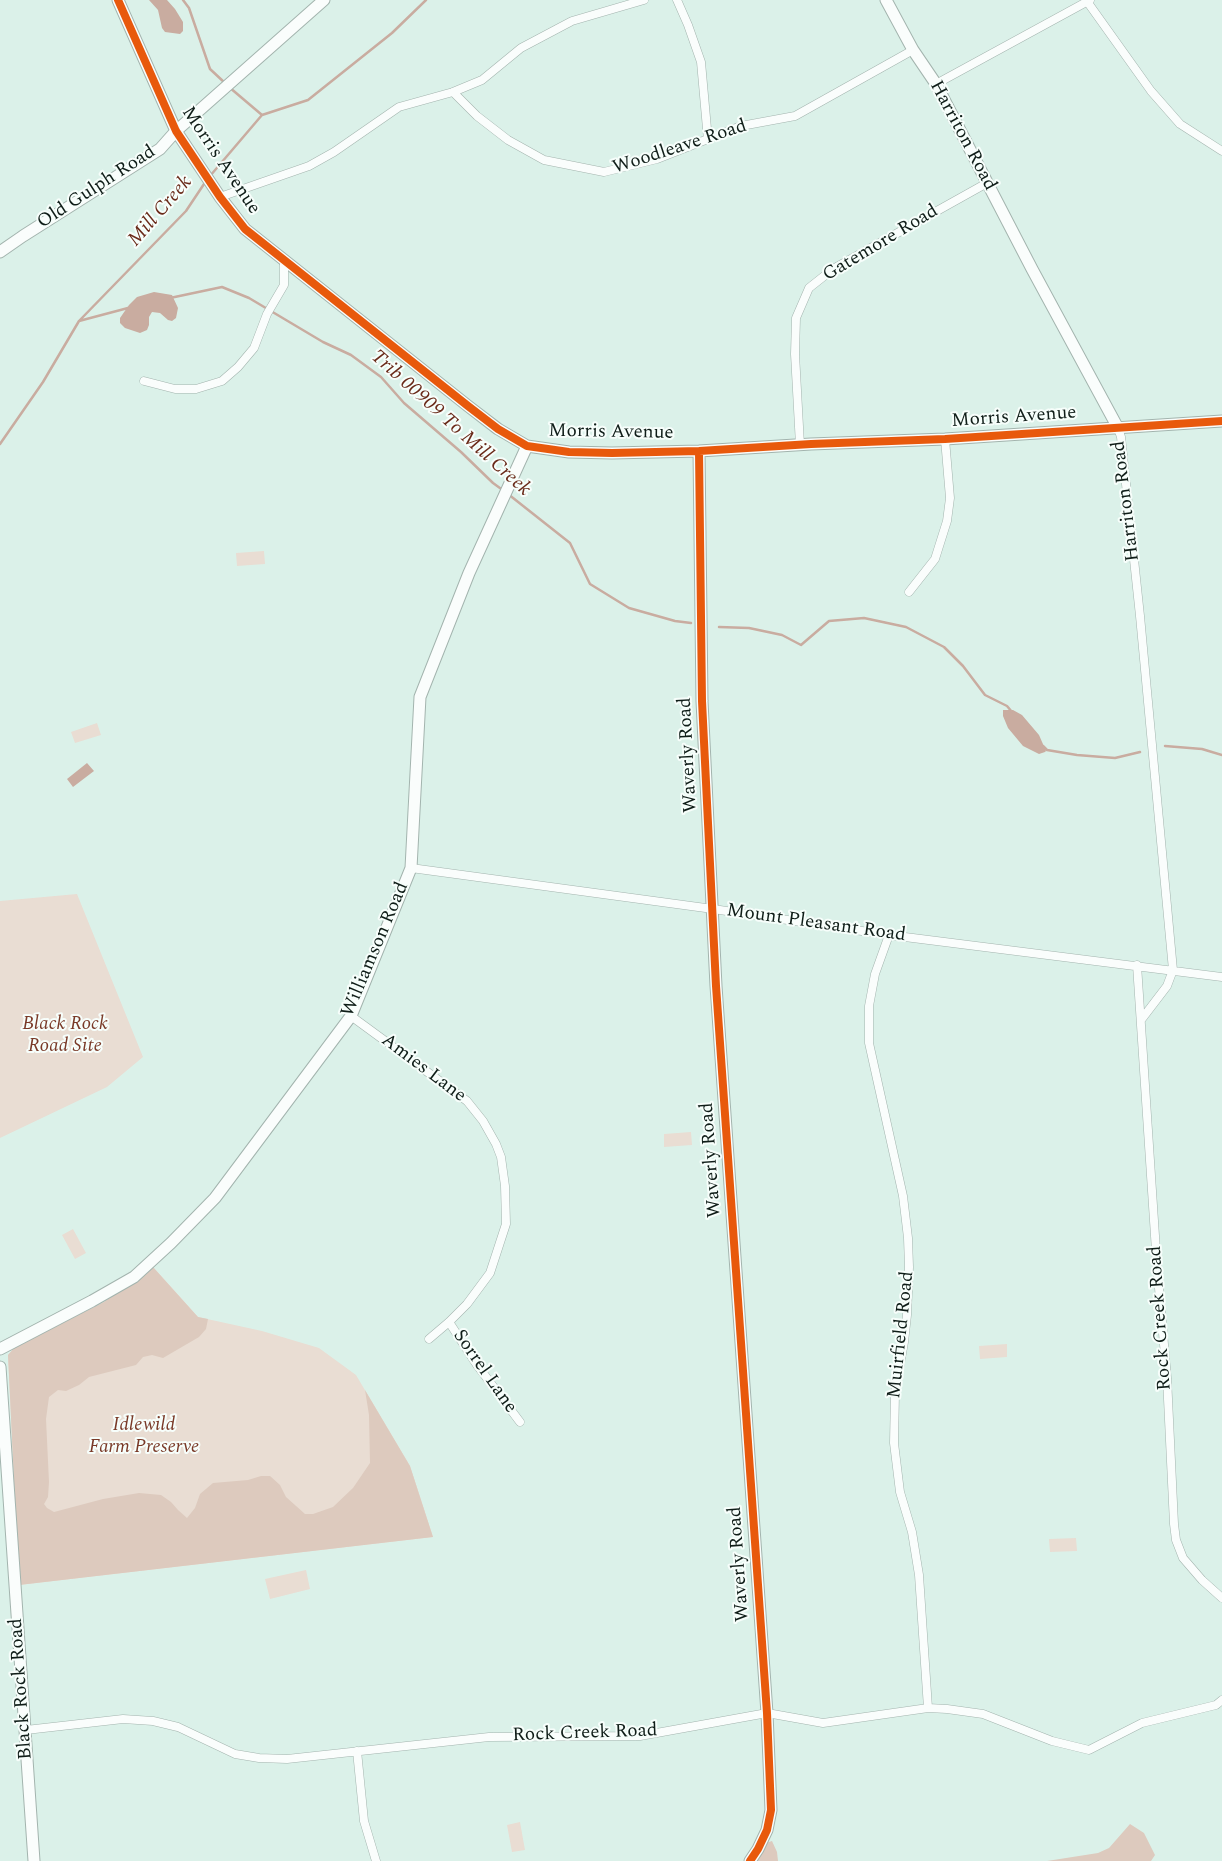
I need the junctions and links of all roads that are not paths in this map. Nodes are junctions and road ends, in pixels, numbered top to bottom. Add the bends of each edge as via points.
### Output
1 (118, 0) edge
2 (324, 0) edge
3 (644, 0) edge
4 (676, 0) edge
5 (886, 0) edge
6 (1088, 1) edge
7 (913, 50) junction
8 (936, 84) junction
9 (453, 92) junction
10 (176, 131) junction
11 (708, 140) junction
12 (1222, 151) edge
13 (988, 183) junction
14 (220, 197) junction
15 (0, 252) edge
16 (284, 259) junction
17 (144, 381) dead end
18 (1222, 421) edge
19 (1118, 428) junction
20 (945, 439) junction
21 (800, 445) junction
22 (528, 446) junction
23 (699, 451) junction
24 (909, 592) dead end
25 (410, 868) junction
26 (713, 909) junction
27 (889, 936) junction
28 (1137, 965) junction
29 (1173, 970) junction
30 (1222, 977) edge
31 (351, 1016) junction
32 (1141, 1020) junction
33 (450, 1322) junction
34 (430, 1339) dead end
35 (0, 1349) edge
36 (0, 1366) edge
37 (520, 1422) dead end
38 (1222, 1598) edge
39 (1222, 1700) edge
40 (928, 1708) junction
41 (767, 1713) junction
42 (26, 1730) junction
43 (357, 1751) junction
44 (34, 1861) edge
45 (376, 1861) edge
46 (750, 1861) edge

1 - 10 street, Morris Avenue
2 - 10 street, Old Gulph Road
3 - 9 street via 572,21 521,48 482,80
4 - 11 street via 701,62
5 - 7 street, Harriton Road
6 - 8 street
6 - 12 street via 1151,91 1180,124
7 - 8 street, Harriton Road
7 - 11 street, Woodleave Road via 795,116 741,126
8 - 13 street, Harriton Road
9 - 11 street, Woodleave Road via 500,134 544,160 604,172 657,159
9 - 14 street via 399,107 309,166
10 - 14 street, Morris Avenue
10 - 15 street, Old Gulph Road via 160,149
13 - 19 street, Harriton Road
13 - 21 street, Gatemore Road via 834,269 809,288 796,318
14 - 16 street, Morris Avenue via 245,229
16 - 17 street via 284,285 267,314 254,348 222,382 196,389 175,389
16 - 22 street, Morris Avenue via 498,429
18 - 19 street, Morris Avenue
19 - 20 street, Morris Avenue
19 - 29 street, Harriton Road via 1138,596
20 - 21 street, Morris Avenue
20 - 24 street via 950,498 947,521 936,559
21 - 23 street, Morris Avenue
22 - 23 street, Morris Avenue via 577,452
22 - 25 street, Williamson Road via 470,571 420,697
23 - 26 street, Waverly Road via 702,701
25 - 26 street, Mount Pleasant Road
25 - 31 street, Williamson Road
26 - 27 street, Mount Pleasant Road
26 - 41 street, Waverly Road
27 - 28 street, Mount Pleasant Road
27 - 40 street, Muirfield Road via 875,974 869,1006 869,1044 903,1196 908,1238 907,1315 895,1393 894,1443 900,1492 912,1532 919,1575
28 - 29 street, Mount Pleasant Road
28 - 32 street, Rock Creek Road
29 - 30 street, Mount Pleasant Road
29 - 32 street via 1168,986
31 - 33 street, Amies Lane via 467,1101 483,1121 501,1157 506,1224 490,1273
31 - 35 street, Williamson Road via 214,1198 171,1243 134,1276
32 - 38 street, Rock Creek Road via 1176,1540 1183,1558
33 - 34 street, Amies Lane
33 - 37 street, Sorrel Lane via 477,1365
36 - 42 street, Black Rock Road
39 - 40 street, Rock Creek Road via 1216,1705 1142,1723 1089,1750 1052,1741 983,1714
40 - 41 street, Rock Creek Road via 823,1723
41 - 43 street, Rock Creek Road via 640,1736 490,1737
41 - 46 street, Waverly Road via 771,1810 762,1841
42 - 43 street, Rock Creek Road via 124,1719 153,1721 178,1728 234,1754 259,1758 287,1759
42 - 44 street, Black Rock Road
43 - 45 street via 364,1821

